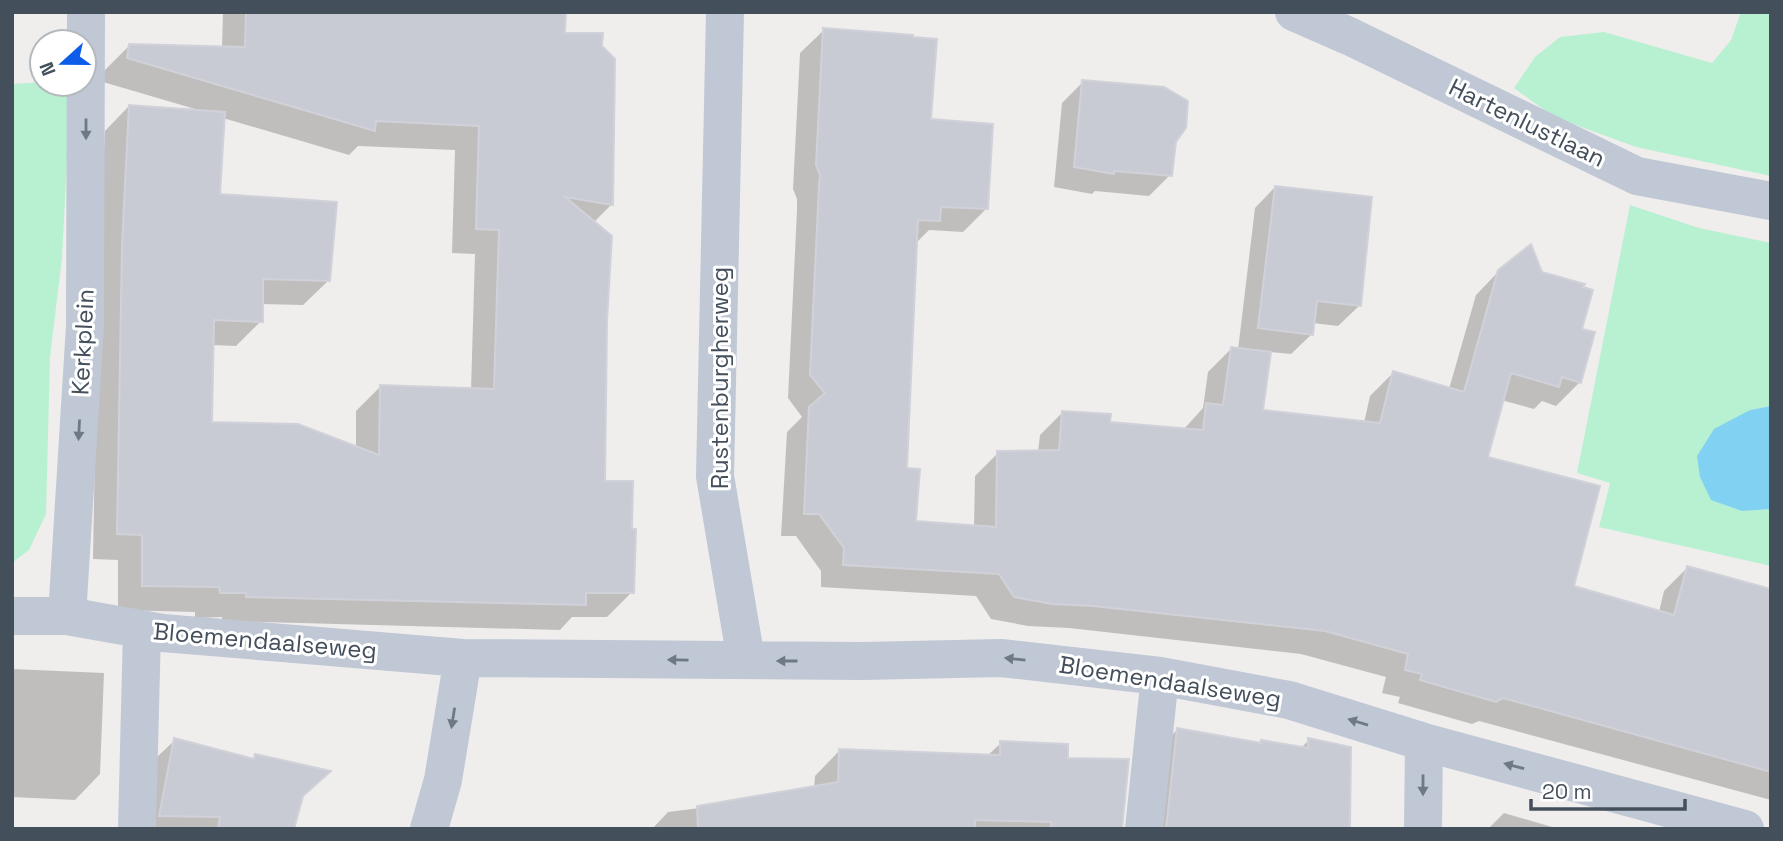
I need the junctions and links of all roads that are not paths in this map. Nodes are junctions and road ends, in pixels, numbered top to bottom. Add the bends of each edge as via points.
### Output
1 (86, 12) edge
2 (725, 12) edge
3 (1294, 12) edge
4 (1353, 25) edge
5 (1771, 201) edge
6 (12, 616) edge
7 (67, 616) junction
8 (142, 630) junction
9 (463, 658) junction
10 (746, 660) junction
11 (1160, 676) junction
12 (1424, 742) junction
13 (137, 829) edge
14 (429, 829) edge
15 (1144, 829) edge
16 (1423, 829) edge
17 (1745, 829) edge

1 -> 7 street, Kerkplein via 85,326
2 - 10 street, Rustenburgherweg via 715,476
3 - 4 street, Hartenlustlaan
4 - 5 street, Hartenlustlaan via 1637,176
6 - 7 street
7 - 8 street, Bloemendaalseweg
8 - 9 street, Bloemendaalseweg
8 - 13 street
10 -> 9 street
9 -> 14 street via 443,780
11 -> 10 street, Bloemendaalseweg via 1001,658
12 -> 11 street, Bloemendaalseweg via 1289,700
11 - 15 street
12 -> 16 street
17 -> 12 street, Bloemendaalseweg

